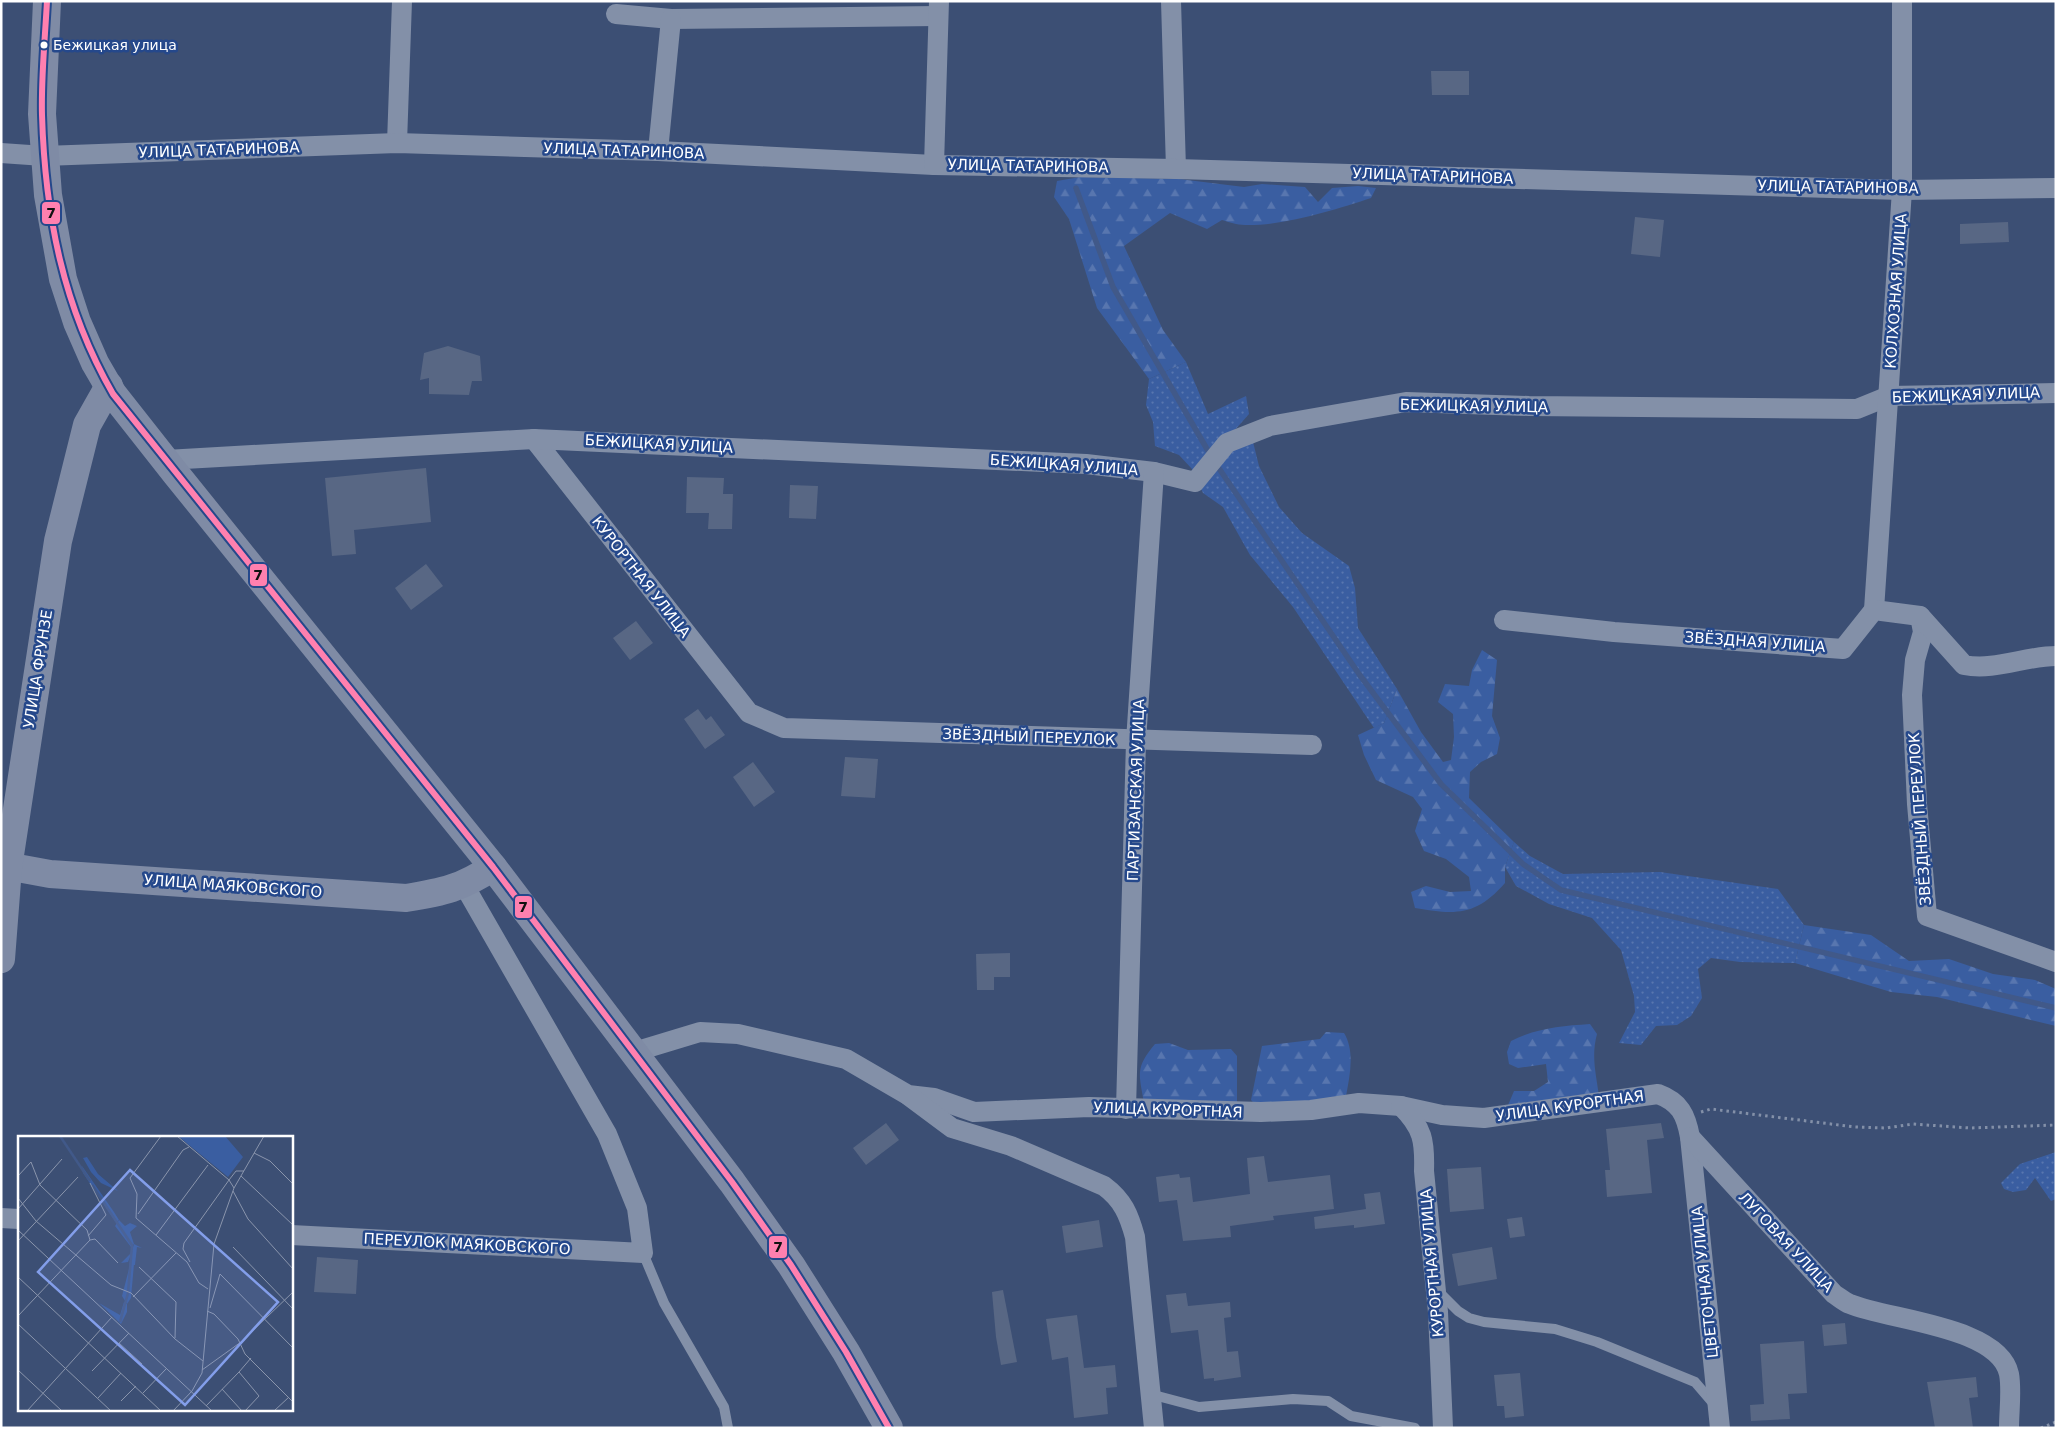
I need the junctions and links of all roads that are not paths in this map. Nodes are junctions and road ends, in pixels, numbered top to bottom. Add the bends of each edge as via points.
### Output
1 (47, 1) edge
2 (402, 1) edge
3 (1171, 1) edge
4 (1902, 1) edge
5 (938, 9) edge
6 (616, 14) dead end
7 (671, 18) junction
8 (397, 143) junction
9 (658, 151) junction
10 (1, 152) edge
11 (44, 156) junction
12 (934, 165) junction
13 (1176, 169) junction
14 (2056, 188) edge
15 (1902, 190) junction
16 (109, 386) junction
17 (2056, 393) edge
18 (1889, 396) junction
19 (534, 439) junction
20 (166, 460) junction
21 (1154, 472) junction
22 (1874, 610) junction
23 (1920, 616) junction
24 (1504, 620) dead end
25 (2056, 656) edge
26 (749, 713) joint
27 (30, 718) junction
28 (1136, 741) junction
29 (1312, 745) dead end
30 (1, 762) edge
31 (4, 866) edge
32 (493, 867) junction
33 (464, 885) junction
34 (1, 959) edge
35 (2056, 962) edge
36 (634, 1052) junction
37 (908, 1095) junction
38 (1401, 1106) junction
39 (1126, 1109) junction
40 (1690, 1137) junction
41 (1, 1218) edge
42 (18, 1219) edge
43 (292, 1235) edge
44 (643, 1253) junction
45 (1435, 1287) junction
46 (1150, 1394) junction
47 (728, 1428) edge
48 (889, 1428) edge
49 (1154, 1428) edge
50 (1415, 1428) edge
51 (1443, 1428) edge
52 (1720, 1428) edge
53 (2009, 1428) edge

1 - 11 main road via 42,82
2 - 8 street
3 - 13 street
4 - 15 street, КОЛХОЗНАЯ УЛИЦА
5 - 7 street
5 - 12 street
6 - 7 street
7 - 9 street
8 - 9 street, УЛИЦА ТАТАРИНОВА
8 - 11 street, УЛИЦА ТАТАРИНОВА
9 - 12 street, УЛИЦА ТАТАРИНОВА
10 - 11 street, УЛИЦА ТАТАРИНОВА
11 - 16 main road via 63,279 77,322
12 - 13 street, УЛИЦА ТАТАРИНОВА
13 - 15 street, УЛИЦА ТАТАРИНОВА
14 - 15 street, УЛИЦА ТАТАРИНОВА
15 - 18 street, КОЛХОЗНАЯ УЛИЦА
16 - 20 main road
16 - 27 main road, УЛИЦА ФРУНЗЕ via 87,425 58,541
17 - 18 street, БЕЖИЦКАЯ УЛИЦА
18 - 21 street, БЕЖИЦКАЯ УЛИЦА via 1857,409 1406,402 1270,426 1227,443 1195,482
18 - 22 street, КОЛХОЗНАЯ УЛИЦА
19 - 20 street, БЕЖИЦКАЯ УЛИЦА
19 - 21 street, БЕЖИЦКАЯ УЛИЦА via 1086,464
19 - 26 street, КУРОРТНАЯ УЛИЦА
20 - 32 main road
21 - 28 street, ПАРТИЗАНСКАЯ УЛИЦА
22 - 23 street
22 - 24 street, ЗВЁЗДНАЯ УЛИЦА via 1843,649 1614,632
23 - 25 street via 1964,665 1990,666
23 - 35 street, ЗВЁЗДНЫЙ ПЕРЕУЛОК via 1923,632 1915,660 1912,695 1927,916
26 - 28 street, ЗВЁЗДНЫЙ ПЕРЕУЛОК via 784,728
27 - 30 main road via 7,759
27 - 31 main road, УЛИЦА ФРУНЗЕ
28 - 29 street, ЗВЁЗДНЫЙ ПЕРЕУЛОК
28 - 39 street, ПАРТИЗАНСКАЯ УЛИЦА
31 - 33 main road, УЛИЦА МАЯКОВСКОГО via 50,874 406,898
31 - 34 main road, УЛИЦА ФРУНЗЕ
32 - 33 main road, УЛИЦА МАЯКОВСКОГО
32 - 36 main road
33 - 44 street via 607,1134 637,1208
36 - 37 street, УЛИЦА КУРОРТНАЯ via 700,1032 738,1034 846,1059
36 - 48 main road via 791,1265
37 - 39 street, УЛИЦА КУРОРТНАЯ via 934,1098 974,1112 1089,1107
37 - 46 street via 952,1128 1011,1146 1104,1186 1115,1194 1129,1214 1135,1238
38 - 39 street, УЛИЦА КУРОРТНАЯ via 1359,1103 1311,1110 1261,1112
38 - 40 street, УЛИЦА КУРОРТНАЯ via 1442,1115 1484,1118 1658,1094 1670,1098 1686,1117
38 - 45 street, КУРОРТНАЯ УЛИЦА via 1422,1133
40 - 52 street, ЦВЕТОЧНАЯ УЛИЦА
40 - 53 street, ЛУГОВАЯ УЛИЦА via 1834,1294 1849,1304 1953,1329 1994,1353 2009,1374
41 - 42 street
43 - 44 street, ПЕРЕУЛОК МАЯКОВСКОГО
44 - 47 lane via 664,1303 724,1407
45 - 51 street, КУРОРТНАЯ УЛИЦА
45 - 52 lane via 1469,1318 1555,1329 1597,1342 1695,1382 1714,1403
46 - 49 street
46 - 50 lane via 1199,1407 1293,1398 1328,1401 1351,1416

